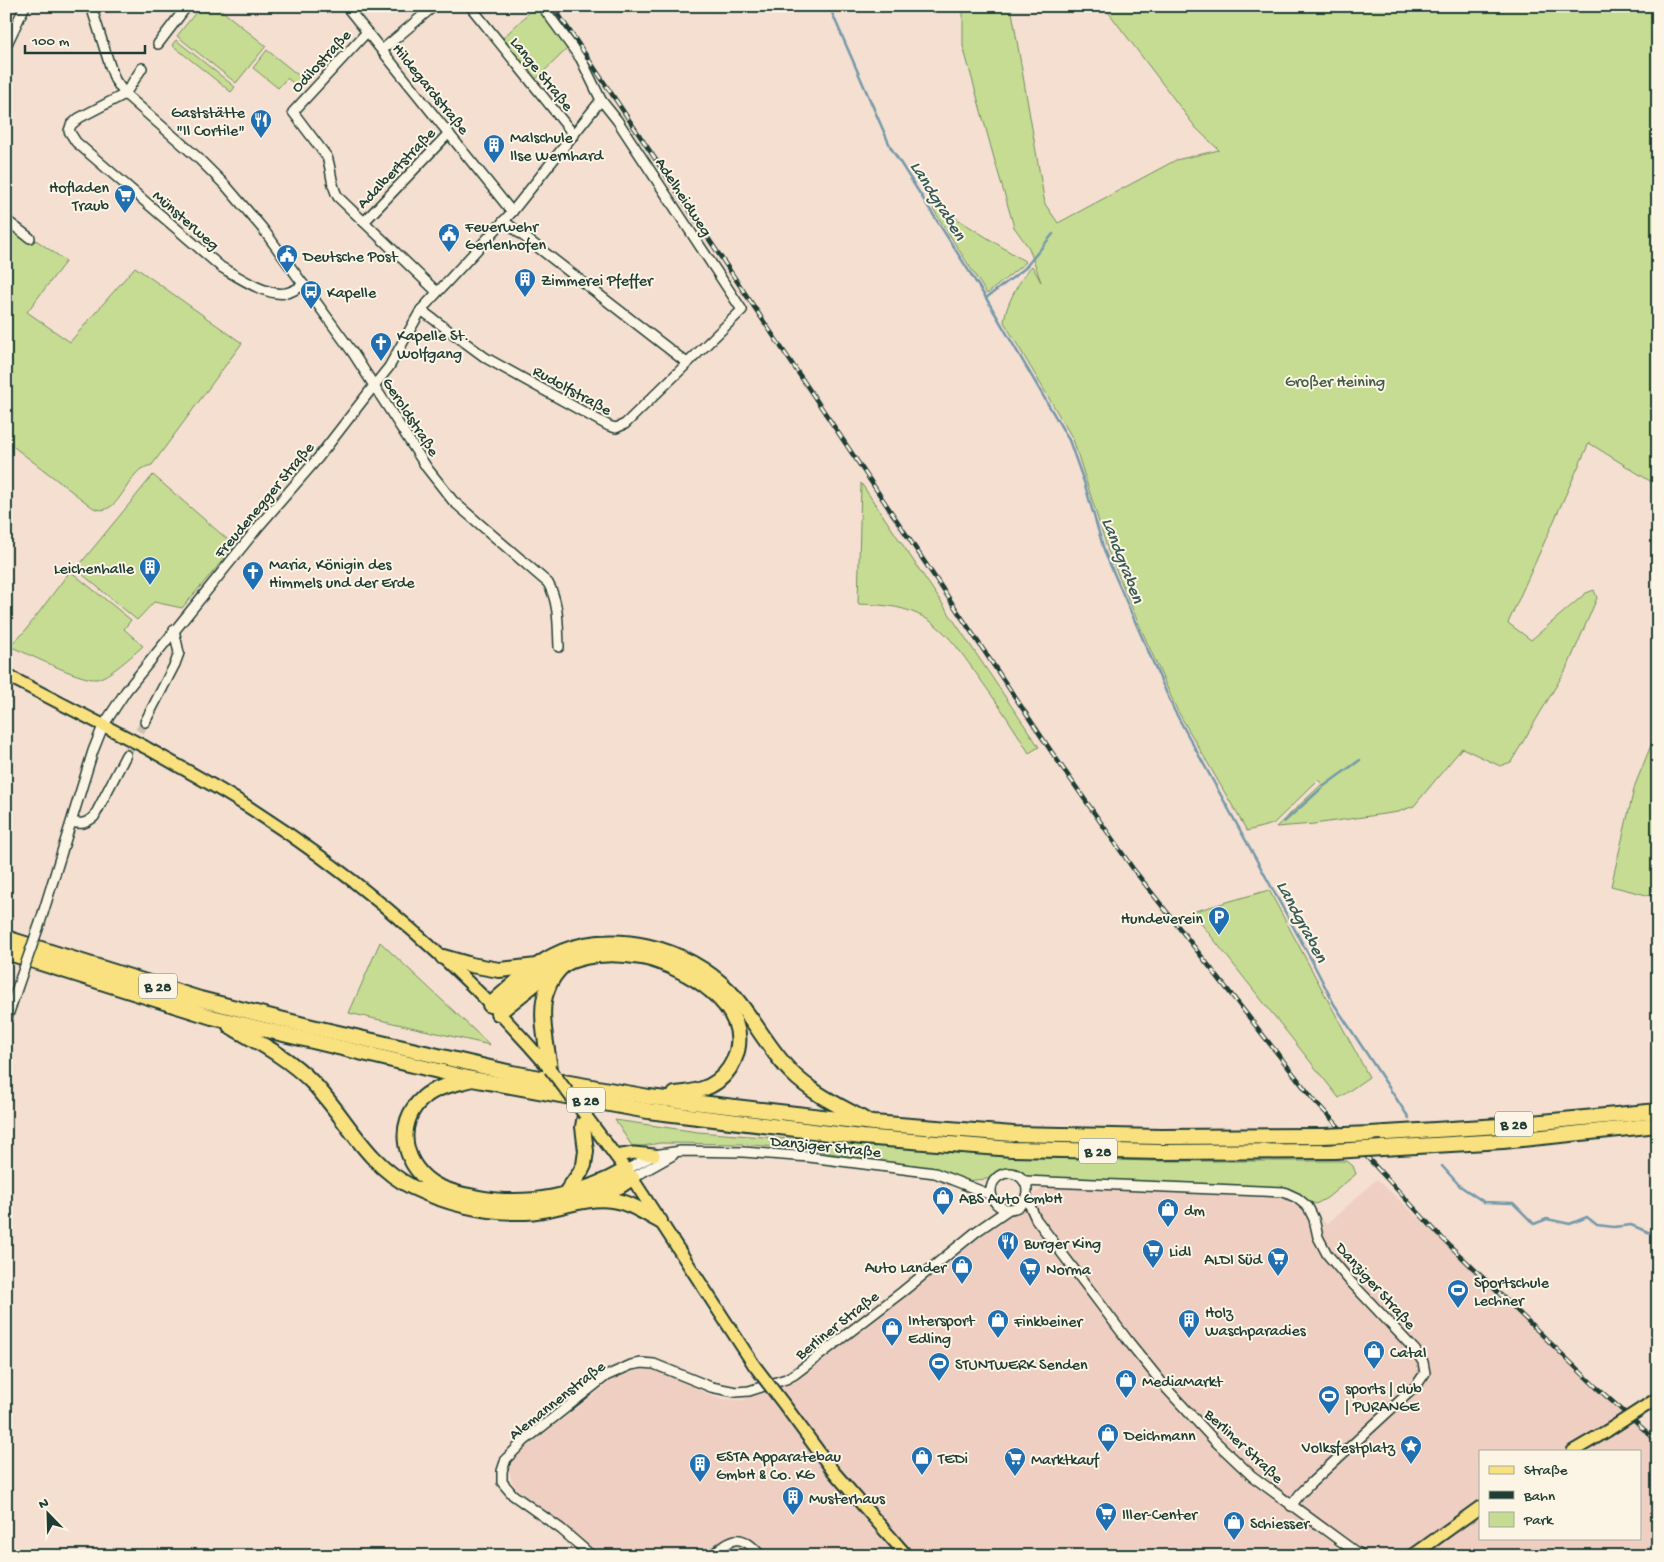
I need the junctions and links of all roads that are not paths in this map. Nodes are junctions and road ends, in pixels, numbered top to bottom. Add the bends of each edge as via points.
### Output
1 (25, 6) edge
2 (91, 6) edge
3 (187, 6) edge
4 (346, 6) edge
5 (434, 6) edge
6 (470, 6) edge
7 (542, 6) edge
8 (367, 32) junction
9 (158, 44) dead end
10 (6, 46) edge
11 (382, 50) junction
12 (142, 68) dead end
13 (125, 94) junction
14 (601, 100) junction
15 (449, 133) junction
16 (574, 134) junction
17 (512, 212) junction
18 (6, 220) edge
19 (504, 221) junction
20 (364, 222) junction
21 (30, 238) dead end
22 (304, 284) junction
23 (437, 292) junction
24 (421, 310) junction
25 (742, 310) joint
26 (687, 363) junction
27 (374, 386) junction
28 (174, 630) junction
29 (559, 647) dead end
30 (6, 675) edge
31 (144, 722) tunnel mouth
32 (103, 726) junction
33 (126, 755) tunnel mouth
34 (72, 822) junction
35 (6, 938) edge
36 (6, 952) edge
37 (443, 957) junction
38 (565, 964) junction
39 (538, 966) junction
40 (494, 1009) junction
41 (212, 1017) junction
42 (6, 1020) edge
43 (550, 1069) junction
44 (472, 1080) junction
45 (649, 1096) junction
46 (1658, 1111) edge
47 (588, 1123) junction
48 (873, 1124) junction
49 (1658, 1125) edge
50 (681, 1151) junction
51 (654, 1154) junction
52 (616, 1156) junction
53 (629, 1174) junction
54 (1024, 1181) junction
55 (1041, 1181) junction
56 (994, 1182) junction
57 (966, 1184) junction
58 (992, 1195) junction
59 (1027, 1195) junction
60 (570, 1198) junction
61 (996, 1204) junction
62 (1013, 1208) junction
63 (1036, 1219) junction
64 (660, 1220) junction
65 (993, 1220) junction
66 (790, 1377) joint
67 (1658, 1398) edge
68 (1575, 1450) edge
69 (1291, 1506) junction
70 (1479, 1508) edge
71 (1359, 1555) edge
72 (592, 1556) edge
73 (710, 1556) edge
74 (761, 1556) edge
75 (907, 1556) edge
76 (1412, 1556) edge

1 - 10 street
2 - 13 street, Geroldstraße via 115,80
3 - 9 street
4 - 8 street, Hildegardstraße
5 - 11 street
6 - 16 street, Lange Straße
7 - 14 street, Adelheidweg via 581,59
8 - 11 street, Hildegardstraße
8 - 20 street, Odilostraße via 292,112 327,157 331,183 338,196
11 - 15 street, Hildegardstraße
12 - 13 street
13 - 22 street, Geroldstraße via 237,196
13 - 22 street, Münsterweg via 71,125 69,131 76,142 221,267 273,293 288,293
14 - 16 street, Freudenegger Straße
14 - 25 street, Adelheidweg
15 - 17 street, Hildegardstraße
15 - 20 street, Adalbertstraße
16 - 17 street, Freudenegger Straße
17 - 19 street, Freudenegger Straße
18 - 21 street
19 - 23 street, Freudenegger Straße
19 - 26 street
20 - 23 street, Odilostraße
22 - 27 street, Geroldstraße
23 - 24 street, Freudenegger Straße
24 - 26 street, Rudolfstraße via 486,358 613,428 624,426
24 - 27 street, Freudenegger Straße
25 - 26 street, Rudolfstraße
27 - 28 street, Freudenegger Straße
27 - 29 street, Geroldstraße via 454,502 548,583 556,606
28 - 31 street via 178,653 175,664
28 - 32 street, Freudenegger Straße
30 - 32 main road
32 - 34 street, Freudenegger Straße
32 - 37 main road, bridge via 249,807 334,866
33 - 34 street via 94,817 87,823
34 - 42 street, Freudenegger Straße, bridge
35 - 45 highway, B 28 via 200,999 312,1027 512,1073
36 - 41 highway, B 28
37 - 39 highway via 499,970
37 - 40 main road
38 - 40 highway
38 - 43 highway via 546,990 544,1001
38 - 45 highway via 605,954 642,957 682,971 702,983 724,1004 731,1015 738,1044 731,1066 723,1076 696,1092
39 - 40 highway
39 - 48 highway via 571,948 593,943 631,944 676,956 698,967 731,993 792,1074 828,1100
40 - 43 main road
41 - 44 highway, B 28
41 - 60 highway via 290,1062 316,1086 367,1152 411,1186 474,1209 528,1212
43 - 47 main road, bridge
44 - 49 highway, B 28, bridge via 648,1111 862,1137 1040,1150 1335,1150 1503,1141
44 - 60 highway via 424,1096 412,1111 405,1141 415,1167 438,1186 482,1199 509,1202
45 - 48 highway, B 28
46 - 48 highway, B 28, bridge via 1500,1126 1323,1136 1083,1136
47 - 52 main road
47 - 60 highway via 584,1165
50 - 51 street, Danziger Straße
50 - 53 street, Danziger Straße
50 - 57 street, Danziger Straße via 809,1157 935,1173
51 - 52 main road
51 - 53 street, Danziger Straße
52 - 53 main road
53 - 60 highway via 614,1188
53 - 64 main road
54 - 55 street, Danziger Straße
54 - 56 street, Danziger Straße via 1009,1173
54 - 59 street
55 - 59 street
55 - 69 street, Danziger Straße via 1284,1192 1308,1207 1327,1254 1415,1350 1423,1362 1425,1373 1416,1386 1312,1482
56 - 57 street, Danziger Straße
56 - 58 street
57 - 58 street, Danziger Straße
58 - 61 street
59 - 62 street via 1023,1203
59 - 63 street, Berliner Straße
60 - 64 highway via 613,1200
61 - 62 street via 1002,1208
61 - 65 street
62 - 63 street, Berliner Straße
62 - 65 street, Berliner Straße
63 - 69 street, Berliner Straße via 1181,1405 1252,1476
64 - 75 main road, bridge via 754,1365 832,1471
65 - 66 street, Berliner Straße
66 - 72 street, Alemannenstraße via 749,1391 736,1392 711,1387 654,1364 631,1365 606,1376 524,1441 506,1459 502,1482 513,1495 561,1528
67 - 68 main road, bridge
69 - 71 street, Berliner Straße
70 - 76 main road
73 - 74 street via 734,1539 748,1542

